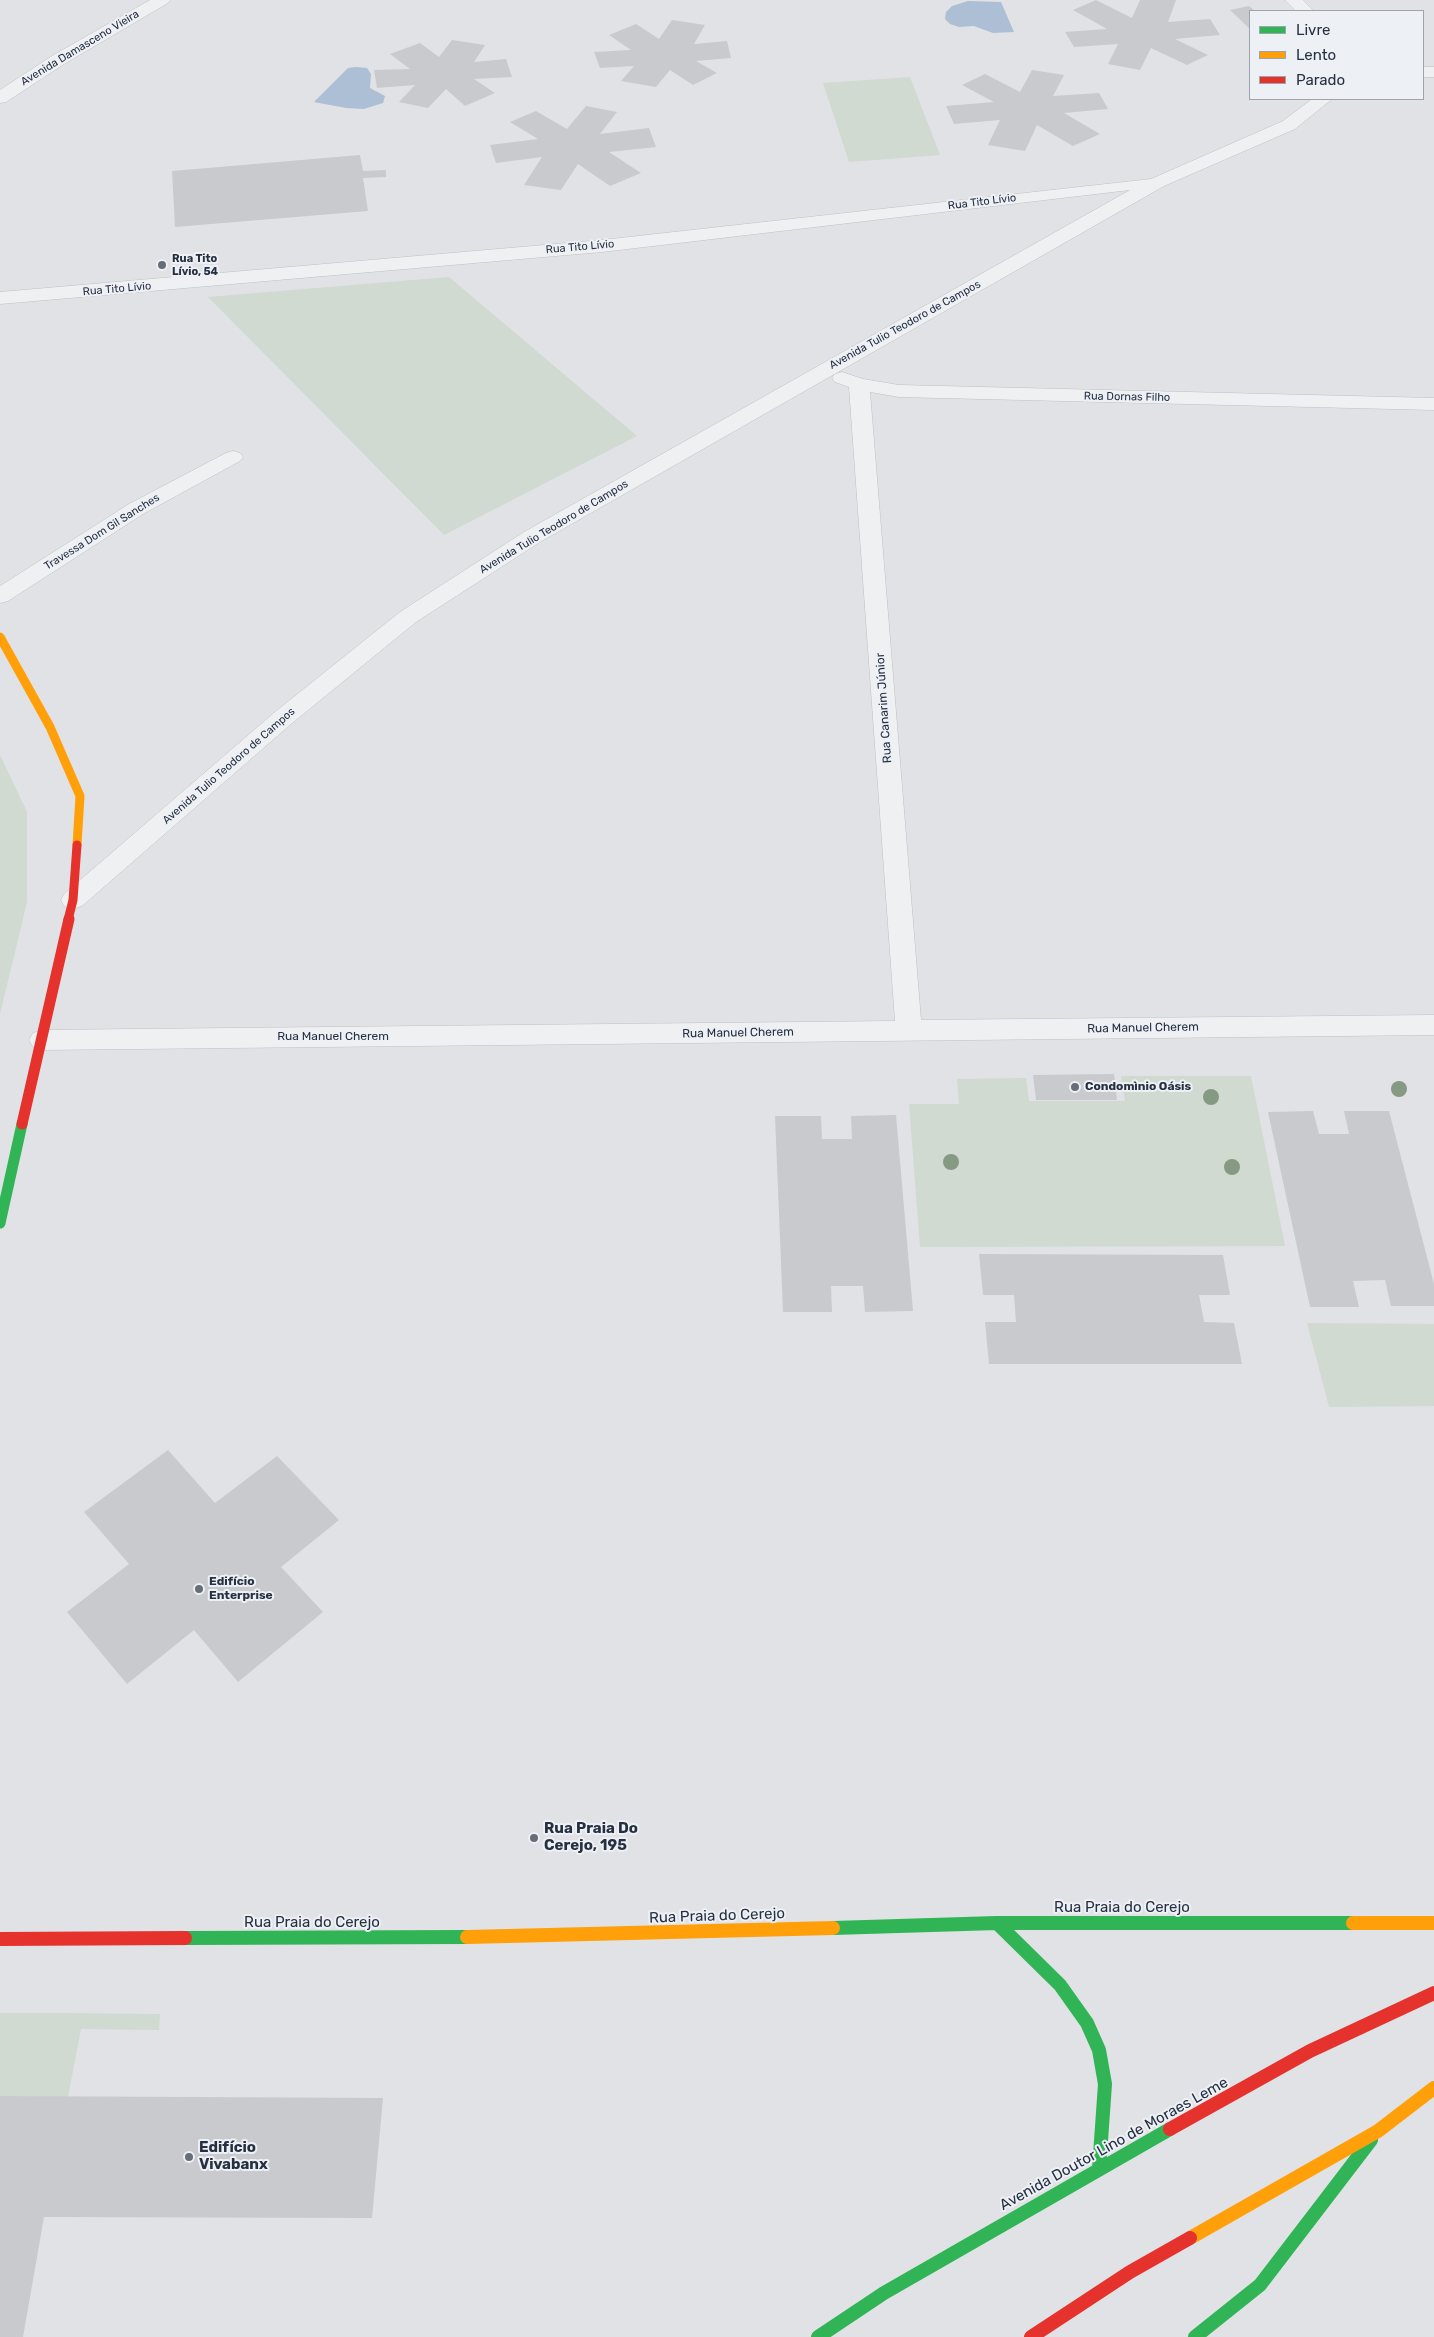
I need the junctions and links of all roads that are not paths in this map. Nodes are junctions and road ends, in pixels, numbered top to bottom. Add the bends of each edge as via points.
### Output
1 (162, 0) edge
2 (1293, 0) edge
3 (1305, 10) edge
4 (0, 98) edge
5 (1322, 100) edge
6 (1158, 182) junction
7 (0, 298) edge
8 (823, 371) junction
9 (859, 384) junction
10 (1434, 404) edge
11 (233, 457) dead end
12 (0, 596) edge
13 (0, 637) edge
14 (73, 900) junction
15 (1434, 1025) edge
16 (908, 1031) junction
17 (42, 1040) junction
18 (0, 1223) edge
19 (997, 1923) junction
20 (1434, 1923) edge
21 (0, 1939) edge
22 (1434, 1993) edge
23 (1434, 2088) edge
24 (1378, 2131) junction
25 (1099, 2169) junction
26 (818, 2337) edge
27 (1031, 2337) edge
28 (1195, 2337) edge

1 - 4 street, Avenida Damasceno Vieira
2 - 3 street
5 - 6 street, Avenida Tulio Teodoro de Campos via 1289,125
6 - 7 street, Rua Tito Lívio via 602,246
6 - 8 street, Avenida Tulio Teodoro de Campos
8 - 9 street, Rua Dornas Filho
8 - 14 street, Avenida Tulio Teodoro de Campos via 532,537 408,617 283,718
9 - 10 street, Rua Dornas Filho via 899,391
9 - 16 street, Rua Canarim Júnior
11 - 12 street, Travessa Dom Gil Sanches via 136,508
13 - 14 street via 50,727 80,796
14 - 17 street
15 - 16 street, Rua Manuel Cherem
16 - 17 street, Rua Manuel Cherem
17 - 18 street
19 - 20 street, Rua Praia do Cerejo
19 - 21 street, Rua Praia do Cerejo via 524,1937
19 - 25 street via 1060,1985 1087,2023 1099,2050 1105,2084
22 - 25 street, Avenida Doutor Lino de Moraes Leme via 1310,2051
23 - 24 street
24 - 27 street via 1130,2272
24 - 28 street via 1260,2285
25 - 26 street, Avenida Doutor Lino de Moraes Leme via 884,2292

